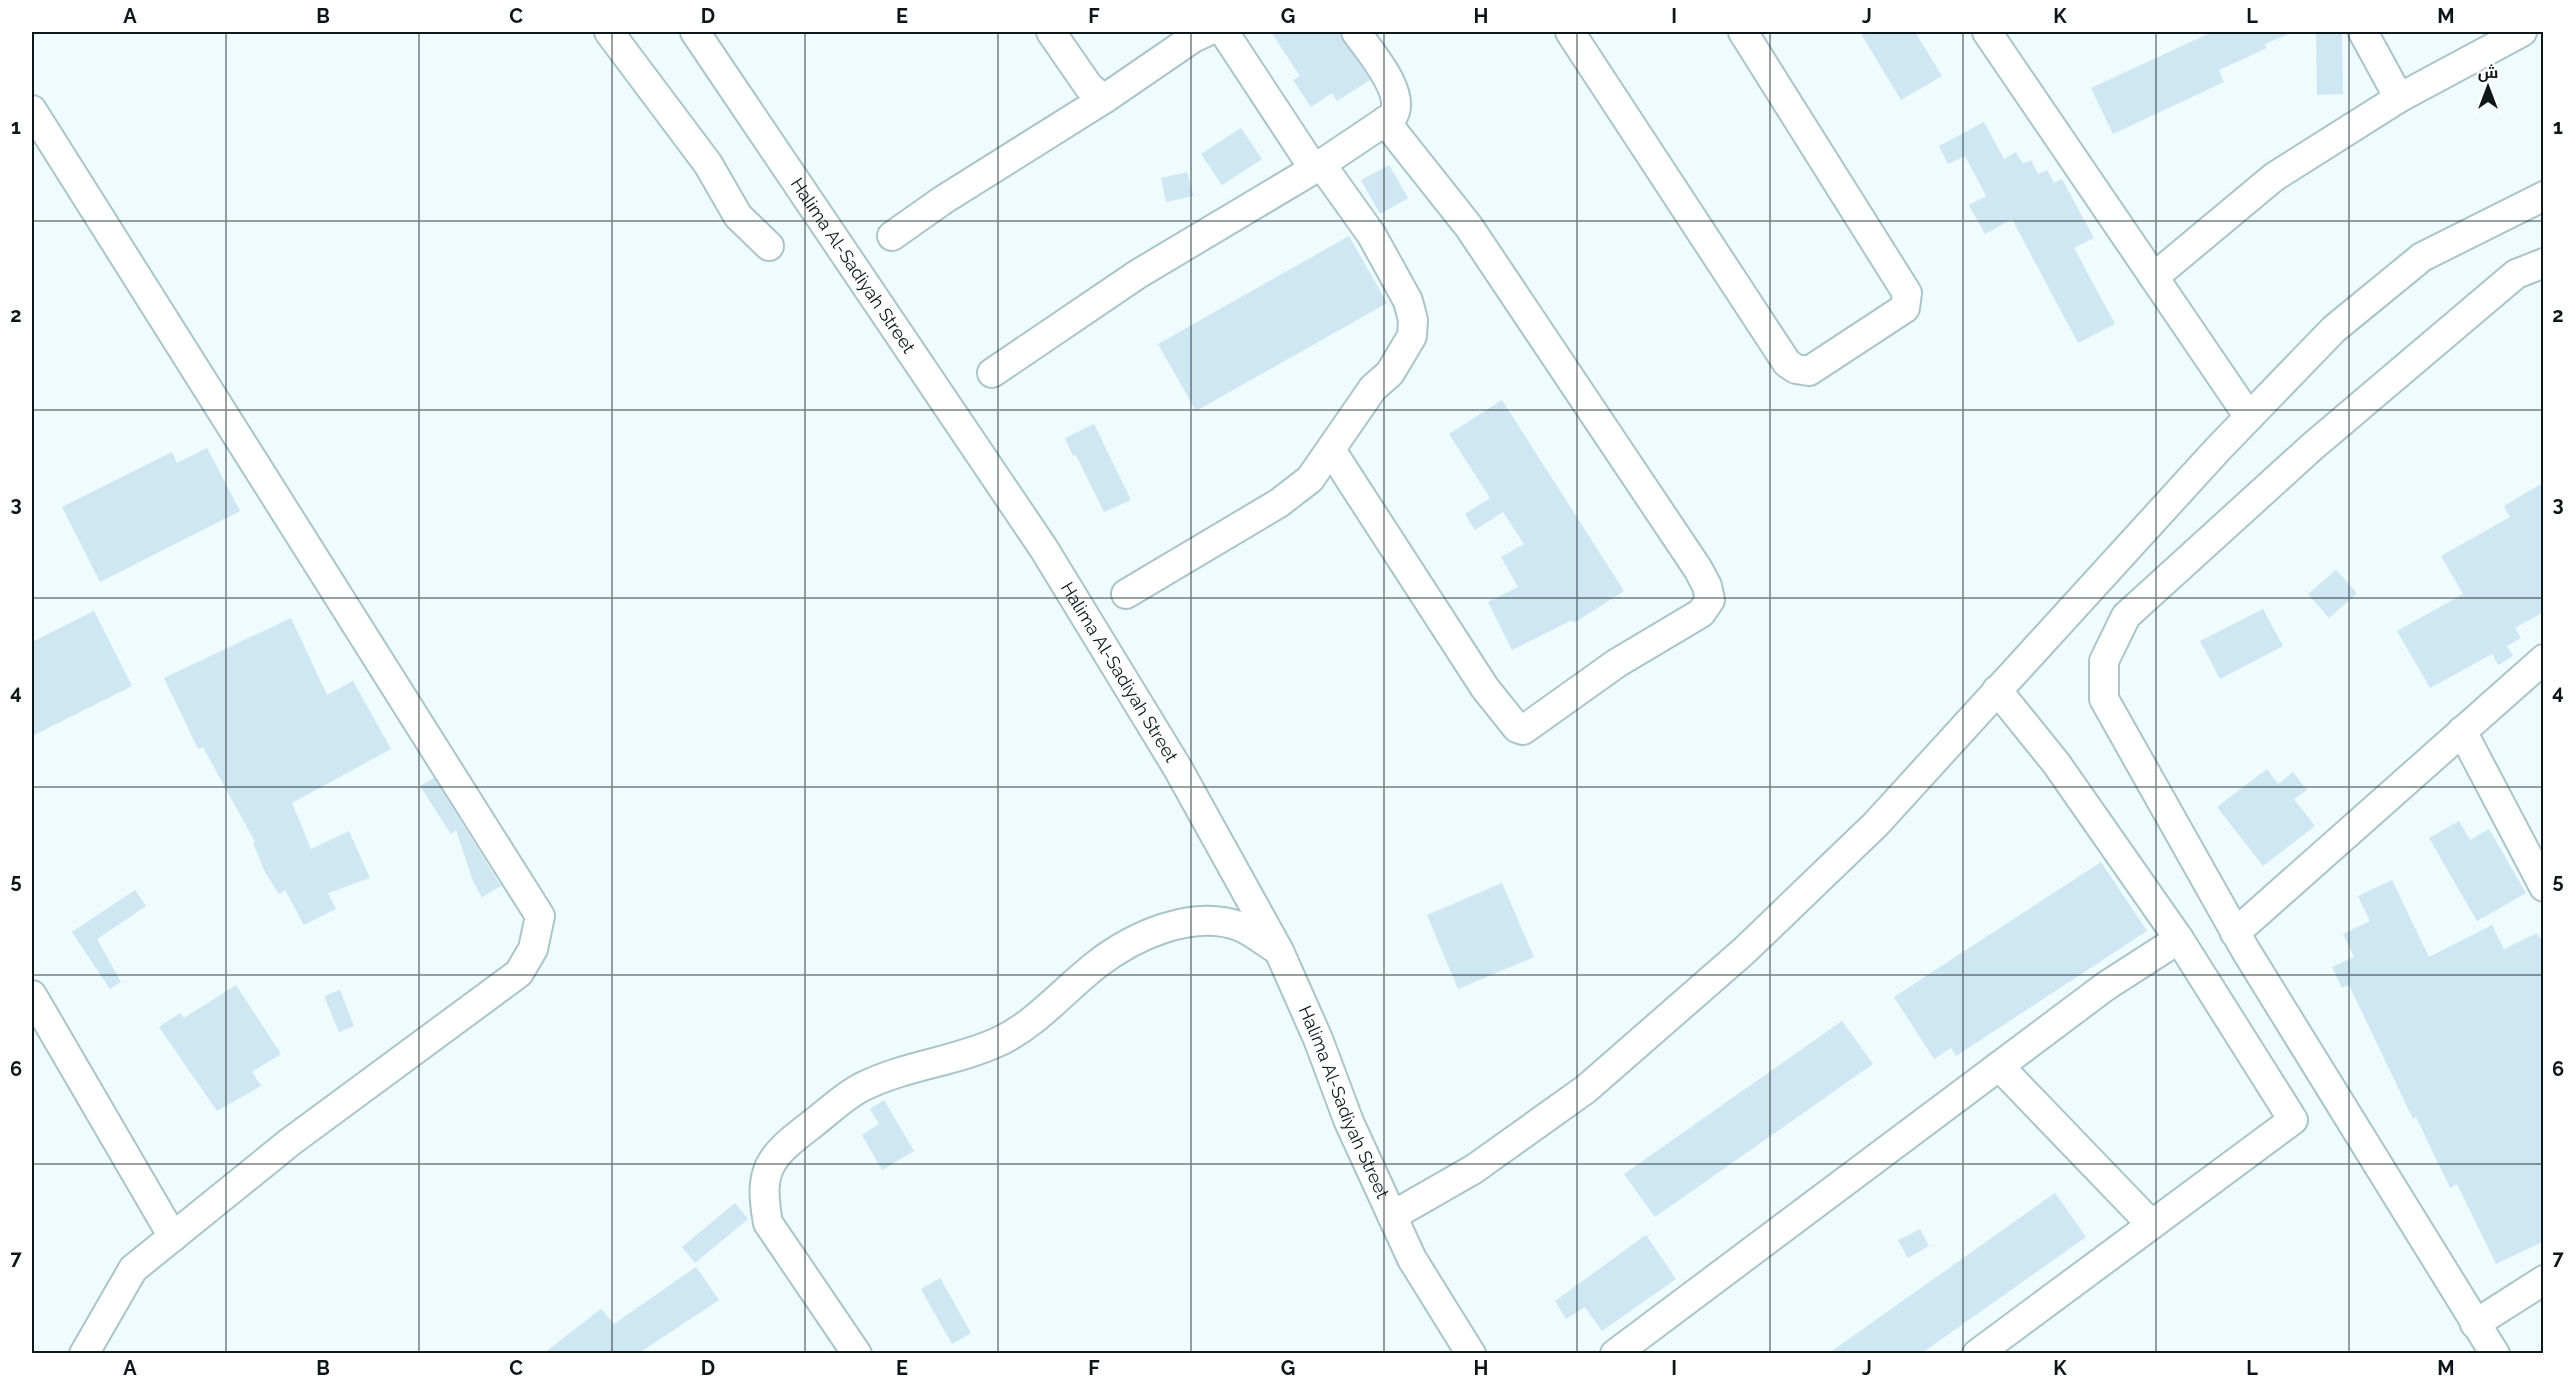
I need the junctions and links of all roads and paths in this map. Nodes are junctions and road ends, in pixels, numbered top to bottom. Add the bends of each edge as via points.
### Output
1 (609, 32) edge
2 (695, 32) edge
3 (1051, 32) edge
4 (1206, 32) edge
5 (1222, 32) edge
6 (1356, 32) edge
7 (1570, 32) edge
8 (1743, 32) edge
9 (1987, 32) edge
10 (2363, 32) edge
11 (2522, 32) edge
12 (2399, 98) junction
13 (1104, 99) junction
14 (32, 110) edge
15 (1385, 121) junction
16 (1318, 166) junction
17 (2544, 195) edge
18 (892, 236) dead end
19 (769, 246) dead end
20 (2544, 263) edge
21 (2154, 277) junction
22 (992, 373) dead end
23 (2249, 417) junction
24 (1331, 450) junction
25 (1126, 594) dead end
26 (2544, 658) edge
27 (1997, 690) junction
28 (2462, 731) junction
29 (2544, 887) edge
30 (2235, 933) junction
31 (2179, 939) junction
32 (1279, 951) junction
33 (32, 995) edge
34 (1999, 1066) junction
35 (1392, 1216) junction
36 (2151, 1224) junction
37 (173, 1237) junction
38 (2544, 1280) edge
39 (2475, 1324) junction
40 (84, 1353) edge
41 (857, 1353) edge
42 (1471, 1353) edge
43 (1615, 1353) edge
44 (1977, 1353) edge
45 (2495, 1353) edge

1 - 19 street via 708,164 738,216
2 - 32 street, Halima Al-Sadiyah Street via 1044,549 1177,767
3 - 13 street via 1089,87
4 - 13 street
5 - 16 street
6 - 15 street via 1395,90 1396,112
7 - 8 street via 1787,363 1809,371 1905,308 1907,293
9 - 21 street
10 - 12 street
11 - 12 street
12 - 21 street via 2274,177
13 - 18 street
14 - 37 street via 540,916 533,949 519,973 290,1142
15 - 16 street
15 - 24 street via 1469,227 1560,360 1698,569 1710,600 1701,613 1617,663 1524,730 1517,728 1485,688
16 - 22 street via 1138,274
16 - 24 street via 1376,243 1408,302 1413,320 1412,336 1390,373 1374,388
17 - 23 street via 2422,257 2334,329
20 - 30 street via 2516,274 2313,446 2126,616 2103,661 2103,699
21 - 23 street
23 - 27 street
24 - 25 street via 1310,479 1279,503
26 - 28 street
27 - 31 street via 2056,763
27 - 35 street via 1876,824 1744,951 1586,1089 1474,1169
28 - 29 street
28 - 30 street
30 - 39 street
31 - 34 street via 2106,986
31 - 36 street via 2293,1120
32 - 35 street, Halima Al-Sadiyah Street
32 - 41 street via 1240,926 1209,921 1179,924 1134,941 1096,964 1046,1010 1001,1040 860,1088 783,1146 767,1168 764,1200 768,1223
33 - 37 street
34 - 36 street
34 - 43 street
35 - 42 street, Halima Al-Sadiyah Street via 1412,1260
36 - 44 street
37 - 40 street via 132,1269
38 - 39 street
39 - 45 street

